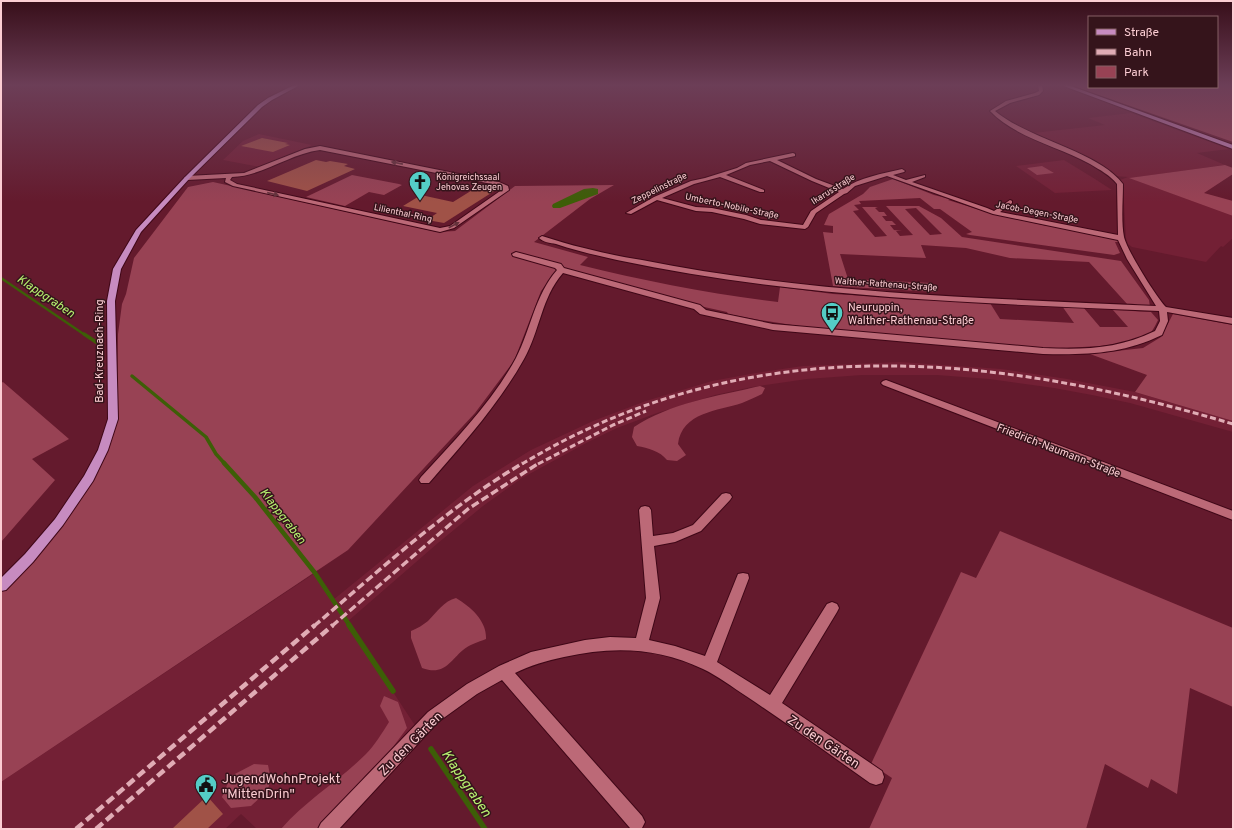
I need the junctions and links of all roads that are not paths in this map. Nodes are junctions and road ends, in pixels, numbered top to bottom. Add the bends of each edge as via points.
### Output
1 (242, 124) edge
2 (1009, 124) edge
3 (1168, 124) edge
4 (1233, 147) edge
5 (793, 155) dead end
6 (770, 159) junction
7 (902, 172) dead end
8 (720, 175) junction
9 (888, 175) junction
10 (923, 176) dead end
11 (229, 177) junction
12 (187, 178) junction
13 (905, 182) junction
14 (762, 191) dead end
15 (845, 192) junction
16 (656, 198) junction
17 (1010, 202) dead end
18 (629, 213) dead end
19 (996, 213) junction
20 (806, 227) joint
21 (542, 238) dead end
22 (1121, 238) junction
23 (516, 254) dead end
24 (561, 270) junction
25 (1163, 309) junction
26 (1233, 320) edge
27 (886, 383) dead end
28 (425, 480) dead end
29 (726, 497) dead end
30 (645, 510) dead end
31 (1233, 516) edge
32 (648, 542) junction
33 (743, 578) dead end
34 (1, 586) edge
35 (832, 608) dead end
36 (641, 644) junction
37 (708, 664) junction
38 (504, 671) junction
39 (772, 705) junction
40 (876, 776) dead end
41 (636, 822) dead end
42 (327, 829) edge

1 - 12 main road, Bad-Kreuznach-Ring
2 - 22 street via 1069,151 1113,176 1120,184
3 - 4 main road
5 - 6 street, Zeppelinstraße
6 - 8 street, Zeppelinstraße
6 - 15 street
7 - 9 street, Ikarusstraße
8 - 14 street
8 - 16 street, Zeppelinstraße via 693,182
9 - 13 street, Jacob-Degen-Straße
9 - 15 street, Ikarusstraße via 860,182
10 - 13 street
11 -> 11 street, Lilienthal-Ring via 227,182 235,185 440,230 452,227 506,190 506,187 499,184 326,149 307,150 245,175
11 - 12 street, Lilienthal-Ring
12 - 34 main road, Bad-Kreuznach-Ring via 138,231 117,269 111,302 113,419 103,450 89,478 59,522
13 - 19 street, Jacob-Degen-Straße
15 - 20 street, Ikarusstraße via 814,212
16 - 18 street, Zeppelinstraße
16 - 20 street, Umberto-Nobile-Straße via 760,222
17 - 19 street
19 - 22 street, Jacob-Degen-Straße
21 - 25 street, Walther-Rathenau-Straße via 582,250 643,263 712,275 830,290
22 - 25 street via 1131,260 1156,302
23 - 24 street via 558,266
24 - 25 street via 697,307 703,312 773,327 1043,351 1077,352 1117,348 1140,342 1159,333 1164,321
24 - 28 street via 545,289 521,355 500,391 465,436
25 - 26 street, Walther-Rathenau-Straße
27 - 31 street, Friedrich-Naumann-Straße
29 - 32 street via 698,528 675,537
30 - 32 street
32 - 36 street via 653,598
33 - 37 street
35 - 39 street
36 - 37 street, Zu den Gärten via 675,652
36 - 38 street, Zu den Gärten via 578,647 531,658
37 - 39 street, Zu den Gärten
38 - 41 street
38 - 42 street, Zu den Gärten via 472,689 433,717
39 - 40 street, Zu den Gärten

